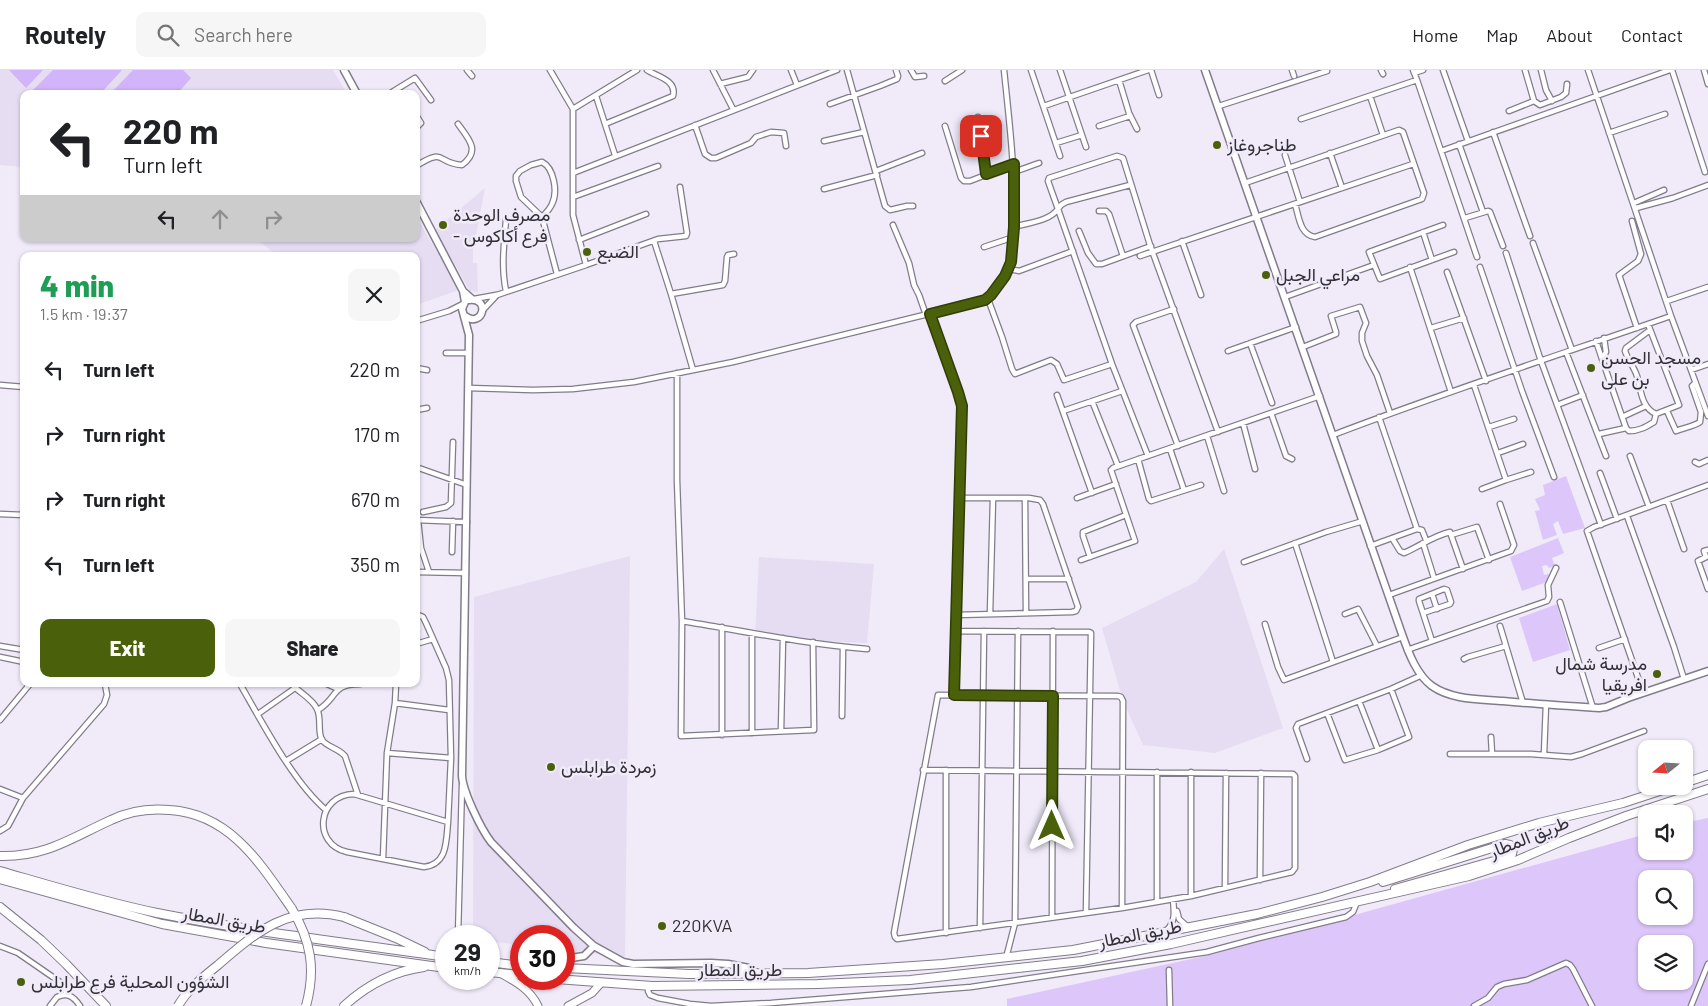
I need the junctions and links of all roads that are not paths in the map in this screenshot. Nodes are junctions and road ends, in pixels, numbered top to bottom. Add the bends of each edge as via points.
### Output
1 (344, 70) edge
2 (467, 70) edge
3 (550, 70) edge
4 (637, 70) edge
5 (647, 70) edge
6 (713, 70) edge
7 (753, 70) edge
8 (791, 70) edge
9 (837, 70) edge
10 (847, 70) edge
11 (896, 70) edge
12 (911, 70) edge
13 (962, 70) edge
14 (1004, 70) edge
15 (1030, 70) edge
16 (1060, 70) edge
17 (1149, 70) edge
18 (1206, 70) edge
19 (1292, 70) edge
20 (1423, 70) edge
21 (1443, 70) edge
22 (1525, 70) edge
23 (1541, 70) edge
24 (1588, 70) edge
25 (1671, 70) edge
26 (1704, 70) edge
27 (1327, 71) edge
28 (1414, 72) edge
29 (1132, 73) edge
30 (472, 76) dead end
31 (924, 76) dead end
32 (1294, 76) dead end
33 (1119, 80) junction
34 (1417, 80) junction
35 (945, 81) dead end
36 (720, 84) junction
37 (1568, 84) dead end
38 (1708, 84) edge
39 (797, 85) junction
40 (397, 89) edge
41 (355, 90) edge
42 (1159, 95) dead end
43 (1596, 95) junction
44 (596, 96) junction
45 (854, 96) junction
46 (1370, 96) junction
47 (1070, 97) junction
48 (431, 100) dead end
49 (1534, 101) junction
50 (1552, 101) junction
51 (830, 104) dead end
52 (1044, 106) junction
53 (1219, 106) junction
54 (573, 109) junction
55 (733, 109) junction
56 (1509, 111) dead end
57 (1665, 114) dead end
58 (1130, 116) junction
59 (978, 117) dead end
60 (1301, 119) dead end
61 (458, 124) dead end
62 (605, 124) junction
63 (695, 125) junction
64 (945, 126) dead end
65 (1099, 126) dead end
66 (1137, 128) dead end
67 (864, 132) junction
68 (1493, 132) junction
69 (1609, 132) junction
70 (1082, 135) junction
71 (1383, 135) junction
72 (824, 141) dead end
73 (1468, 141) junction
74 (1056, 144) junction
75 (1459, 144) junction
76 (786, 146) dead end
77 (1086, 147) dead end
78 (1441, 151) junction
79 (922, 153) dead end
80 (1330, 153) junction
81 (615, 155) junction
82 (1285, 155) dead end
83 (1060, 156) dead end
84 (420, 164) edge
85 (1014, 164) junction
86 (1039, 164) dead end
87 (1413, 164) junction
88 (658, 166) dead end
89 (1289, 168) junction
90 (1014, 172) junction
91 (1705, 172) dead end
92 (573, 173) junction
93 (876, 173) junction
94 (986, 174) junction
95 (1245, 183) junction
96 (1130, 185) junction
97 (1708, 185) edge
98 (680, 186) dead end
99 (1342, 188) junction
100 (824, 189) dead end
101 (1664, 190) dead end
102 (572, 198) junction
103 (1298, 203) junction
104 (913, 206) dead end
105 (1635, 206) junction
106 (420, 209) edge
107 (1058, 209) junction
108 (1099, 211) dead end
109 (1483, 212) junction
110 (646, 214) dead end
111 (1256, 216) junction
112 (542, 217) junction
113 (1464, 218) junction
114 (506, 220) dead end
115 (1632, 221) dead end
116 (892, 225) dead end
117 (1443, 225) dead end
118 (1014, 227) junction
119 (1079, 232) dead end
120 (1423, 232) junction
121 (1530, 236) dead end
122 (1014, 237) junction
123 (579, 240) junction
124 (654, 241) junction
125 (1182, 241) junction
126 (1533, 243) dead end
127 (1151, 246) junction
128 (1503, 246) dead end
129 (984, 247) dead end
130 (1073, 251) junction
131 (1153, 252) junction
132 (1454, 252) dead end
133 (1506, 253) dead end
134 (734, 254) dead end
135 (1123, 256) junction
136 (1140, 256) dead end
137 (1477, 257) dead end
138 (1432, 260) junction
139 (1374, 264) junction
140 (586, 265) junction
141 (1410, 267) junction
142 (1480, 267) dead end
143 (1009, 269) junction
144 (1447, 272) dead end
145 (557, 274) junction
146 (1708, 287) edge
147 (506, 291) junction
148 (671, 294) junction
149 (497, 295) junction
150 (1201, 296) dead end
151 (1285, 297) junction
152 (988, 299) junction
153 (468, 301) junction
154 (1667, 301) junction
155 (1174, 309) junction
156 (446, 312) junction
157 (480, 314) junction
158 (928, 314) junction
159 (464, 315) junction
160 (1671, 316) junction
161 (1464, 318) junction
162 (420, 320) edge
163 (1648, 324) junction
164 (1296, 327) junction
165 (1431, 328) junction
166 (1637, 328) junction
167 (1650, 330) junction
168 (469, 335) junction
169 (1604, 338) junction
170 (1596, 341) junction
171 (1250, 343) junction
172 (1303, 346) junction
173 (1228, 351) dead end
174 (1569, 351) junction
175 (446, 353) dead end
176 (468, 353) junction
177 (1602, 359) junction
178 (1541, 361) junction
179 (1112, 364) junction
180 (1708, 364) edge
181 (420, 369) edge
182 (427, 370) dead end
183 (693, 370) junction
184 (1516, 370) junction
185 (1691, 370) junction
186 (677, 373) junction
187 (1486, 381) junction
188 (1695, 383) junction
189 (0, 385) edge
190 (1474, 385) junction
191 (20, 387) edge
192 (468, 388) junction
193 (1122, 392) junction
194 (1451, 392) junction
195 (1057, 395) dead end
196 (1583, 395) junction
197 (1320, 396) junction
198 (1092, 401) junction
199 (1272, 402) dead end
200 (1557, 405) junction
201 (1646, 406) junction
202 (427, 408) dead end
203 (420, 409) edge
204 (1062, 411) junction
205 (1667, 411) junction
206 (1271, 413) junction
207 (1390, 413) junction
208 (1656, 414) junction
209 (1708, 416) edge
210 (1622, 417) junction
211 (1378, 418) junction
212 (1514, 419) dead end
213 (1242, 423) junction
214 (1489, 428) junction
215 (1626, 428) junction
216 (1218, 432) junction
217 (1333, 434) junction
218 (1599, 434) junction
219 (1207, 436) junction
220 (452, 442) dead end
221 (1524, 444) dead end
222 (1178, 446) junction
223 (1170, 449) junction
224 (1498, 454) junction
225 (1148, 456) junction
226 (1606, 456) dead end
227 (1630, 456) dead end
228 (1138, 459) junction
229 (1292, 459) dead end
230 (1708, 460) edge
231 (1695, 462) dead end
232 (1118, 466) junction
233 (420, 468) edge
234 (1255, 469) dead end
235 (1531, 472) dead end
236 (1600, 473) dead end
237 (1554, 477) dead end
238 (451, 480) junction
239 (1506, 480) junction
240 (1116, 484) junction
241 (467, 485) junction
242 (1200, 485) dead end
243 (1708, 485) edge
244 (1482, 489) dead end
245 (1184, 490) junction
246 (1224, 491) dead end
247 (1092, 493) junction
248 (959, 498) junction
249 (993, 498) junction
250 (1024, 498) junction
251 (1077, 498) dead end
252 (1667, 500) junction
253 (1500, 504) dead end
254 (1649, 507) junction
255 (423, 512) dead end
256 (0, 514) edge
257 (20, 514) edge
258 (1126, 514) junction
259 (1627, 516) junction
260 (420, 520) edge
261 (1617, 520) junction
262 (453, 521) junction
263 (1363, 521) junction
264 (467, 522) junction
265 (1601, 525) junction
266 (1417, 529) junction
267 (1451, 535) junction
268 (1392, 538) junction
269 (1425, 542) junction
270 (1295, 543) junction
271 (1370, 546) junction
272 (420, 548) edge
273 (1684, 549) dead end
274 (1708, 550) edge
275 (452, 552) dead end
276 (1090, 557) junction
277 (1080, 560) dead end
278 (1489, 560) junction
279 (1244, 562) dead end
280 (1556, 568) dead end
281 (1463, 569) junction
282 (420, 572) edge
283 (430, 572) junction
284 (466, 573) junction
285 (1434, 578) junction
286 (1026, 579) junction
287 (1069, 579) junction
288 (1708, 589) edge
289 (1432, 594) junction
290 (1389, 595) junction
291 (1560, 602) dead end
292 (1437, 609) junction
293 (1026, 613) junction
294 (990, 614) junction
295 (1345, 614) dead end
296 (1423, 614) junction
297 (955, 615) junction
298 (420, 616) edge
299 (682, 621) junction
300 (1265, 624) dead end
301 (1500, 626) dead end
302 (722, 627) junction
303 (954, 631) junction
304 (984, 631) junction
305 (1018, 631) junction
306 (1053, 632) junction
307 (752, 633) junction
308 (1402, 637) junction
309 (782, 638) junction
310 (1625, 639) junction
311 (433, 640) junction
312 (1432, 641) junction
313 (813, 642) junction
314 (420, 643) edge
315 (0, 646) edge
316 (1377, 646) junction
317 (1506, 646) junction
318 (843, 647) junction
319 (1599, 648) dead end
320 (20, 649) edge
321 (866, 649) dead end
322 (1407, 650) junction
323 (0, 657) edge
324 (1464, 659) dead end
325 (20, 661) edge
326 (1333, 662) junction
327 (1708, 671) edge
328 (1422, 675) junction
329 (1684, 679) junction
330 (28, 687) edge
331 (106, 687) edge
332 (242, 687) edge
333 (292, 687) edge
334 (294, 687) edge
335 (334, 687) edge
336 (342, 687) edge
337 (396, 687) edge
338 (338, 689) junction
339 (1391, 689) junction
340 (1643, 692) junction
341 (954, 695) junction
342 (983, 695) junction
343 (1018, 695) junction
344 (1053, 696) junction
345 (1090, 696) junction
346 (1359, 701) junction
347 (395, 703) junction
348 (1523, 703) junction
349 (1546, 704) junction
350 (1593, 708) junction
351 (318, 710) junction
352 (449, 710) junction
353 (1327, 713) junction
354 (258, 714) junction
355 (842, 716) dead end
356 (0, 720) edge
357 (781, 731) junction
358 (1644, 731) dead end
359 (752, 733) junction
360 (722, 735) junction
361 (1491, 737) dead end
362 (322, 739) junction
363 (1378, 750) junction
364 (387, 753) junction
365 (1450, 754) dead end
366 (1492, 754) junction
367 (1544, 754) junction
368 (451, 758) junction
369 (1307, 759) dead end
370 (286, 761) junction
371 (923, 770) junction
372 (946, 770) junction
373 (982, 770) junction
374 (1017, 771) junction
375 (1052, 771) junction
376 (1088, 772) junction
377 (1122, 772) junction
378 (1156, 772) junction
379 (1191, 772) junction
380 (1226, 773) junction
381 (1261, 773) junction
382 (1708, 775) edge
383 (450, 776) junction
384 (462, 779) junction
385 (1693, 780) edge
386 (0, 789) edge
387 (1708, 789) edge
388 (358, 795) junction
389 (1647, 795) edge
390 (23, 798) junction
391 (385, 804) junction
392 (326, 810) junction
393 (448, 822) junction
394 (0, 831) edge
395 (0, 856) edge
396 (383, 859) junction
397 (0, 871) edge
398 (0, 879) edge
399 (1260, 880) junction
400 (1225, 888) junction
401 (1191, 896) junction
402 (1183, 897) junction
403 (1174, 899) junction
404 (1166, 900) junction
405 (1157, 902) junction
406 (1304, 902) junction
407 (1357, 902) junction
408 (0, 907) edge
409 (1122, 908) junction
410 (1175, 908) junction
411 (1328, 908) junction
412 (1086, 913) junction
413 (1052, 917) junction
414 (1015, 923) junction
415 (458, 925) edge
416 (1189, 927) junction
417 (980, 928) junction
418 (946, 932) junction
419 (1166, 932) junction
420 (0, 946) edge
421 (594, 946) junction
422 (431, 955) junction
423 (435, 956) edge
424 (575, 957) edge
425 (1006, 958) junction
426 (1708, 964) edge
427 (431, 966) junction
428 (435, 967) edge
429 (575, 969) edge
430 (1169, 970) dead end
431 (500, 973) joint
432 (510, 974) edge
433 (758, 974) junction
434 (575, 981) edge
435 (601, 983) junction
436 (649, 986) junction
437 (66, 994) junction
438 (771, 1004) edge
439 (50, 1006) edge
440 (80, 1006) edge
441 (106, 1006) edge
442 (178, 1006) edge
443 (306, 1006) edge
444 (344, 1006) edge
445 (538, 1006) edge
446 (568, 1006) edge
447 (1170, 1006) edge
448 (1474, 1006) edge
449 (1592, 1006) edge
450 (1691, 1006) edge

1 - 41 street
2 - 30 street
3 - 54 street
4 - 44 street
5 - 62 street via 669,81 673,87 672,96
6 - 36 street
7 - 36 street via 748,77
8 - 39 street
9 - 39 street
10 - 45 street
11 - 45 street via 896,79
12 - 31 street via 915,77
13 - 35 street
14 - 85 street
15 - 52 street
16 - 47 street
17 - 29 street
17 - 42 street
18 - 53 street
19 - 32 street
20 - 28 street
21 - 73 street
22 - 49 street
23 - 50 street
24 - 43 street
25 - 43 street
25 - 91 street
26 - 38 street
27 - 53 street
28 - 34 street
29 - 33 street
33 - 47 street
33 - 58 street
34 - 46 street
34 - 78 street
36 - 55 street
37 - 50 street via 1566,93
39 - 55 street
40 - 48 street via 414,78
43 - 68 street
43 - 69 street
44 - 54 street
44 - 62 street
45 - 51 street
45 - 67 street
46 - 60 street
46 - 71 street
47 - 52 street
47 - 70 street
49 - 50 street via 1540,105
49 - 56 street
52 - 74 street
53 - 95 street
54 - 92 street
55 - 63 street
57 - 69 street
58 - 65 street
58 - 66 street
59 - 94 street
61 - 84 street via 469,139 472,156 462,165 453,165 439,156
62 - 81 street
63 - 76 street via 705,154 711,158 722,157 771,132 784,133
63 - 81 street
64 - 94 street via 962,180 966,182
67 - 72 street
67 - 93 street
68 - 73 street
68 - 121 street
69 - 105 street
70 - 74 street
70 - 77 street
71 - 80 street
71 - 87 street via 1401,130
73 - 75 street
74 - 83 street
75 - 78 street
75 - 109 street
78 - 113 street
79 - 93 street
80 - 89 street
80 - 99 street
81 - 92 street
82 - 89 street
85 - 90 street
85 - 94 street
86 - 90 street
87 - 99 street
87 - 103 street via 1424,193 1422,199 1315,237 1304,233
88 - 102 street
89 - 95 street
89 - 103 street
90 - 118 street
92 - 102 street
93 - 100 street
93 - 104 street via 888,209
95 - 111 street
96 - 107 street via 1066,202
96 - 107 street via 1123,158 1117,156 1048,179
96 - 127 street
97 - 105 street via 1673,198
98 - 124 street via 687,235
99 - 103 street
101 - 105 street
102 - 123 street
103 - 111 street
105 - 154 street
106 - 153 street
107 - 118 street via 1050,216
107 - 130 street
108 - 135 street via 1108,212
109 - 113 street
109 - 128 street via 1490,212
110 - 123 street
111 - 125 street
111 - 151 street
112 - 112 street via 521,197 516,181 520,171 537,163 545,163 548,167 555,190 554,202
112 - 145 street
113 - 137 street
114 - 147 street via 503,280
115 - 166 street via 1641,254 1638,261 1619,275
116 - 158 street
117 - 120 street
118 - 122 street
119 - 135 street via 1096,264
120 - 138 street
120 - 139 street via 1369,252
122 - 129 street
122 - 143 street
123 - 140 street
124 - 140 street
124 - 148 street
125 - 131 street
125 - 150 street
126 - 174 street
127 - 131 street
127 - 135 street
130 - 143 street via 1019,271
130 - 179 street
131 - 136 street
131 - 155 street
132 - 138 street
133 - 178 street
134 - 148 street via 727,257 723,285
138 - 141 street
139 - 141 street via 1380,279
139 - 151 street
140 - 145 street
141 - 165 street
142 - 184 street
143 - 152 street
144 - 161 street
145 - 147 street
146 - 154 street
147 - 149 street
148 - 183 street
149 - 153 street
149 - 157 street
151 - 164 street
152 - 158 street
152 - 179 street via 1015,374 1051,360 1064,380
153 - 156 street
153 - 157 street via 481,304
153 - 159 street via 462,310
154 - 160 street
155 - 216 street
155 - 222 street via 1133,325
156 - 159 street
156 - 162 street
157 - 159 street via 471,319
157 - 168 street
158 - 183 street
158 - 248 street via 961,402
159 - 168 street
160 - 163 street
160 - 185 street
161 - 165 street
161 - 187 street
163 - 166 street
163 - 167 street
164 - 171 street
164 - 172 street
165 - 194 street
166 - 169 street
167 - 201 street via 1625,351 1637,375
167 - 205 street via 1679,405
168 - 176 street
169 - 170 street
169 - 177 street via 1606,352
170 - 174 street
170 - 177 street
171 - 173 street
171 - 199 street
172 - 197 street
172 - 207 street via 1336,334 1331,316 1360,307 1366,323 1362,341
174 - 178 street
174 - 196 street
175 - 176 street
176 - 192 street
177 - 210 street
178 - 184 street
178 - 200 street
179 - 193 street
180 - 185 street
181 - 182 street
183 - 186 street
184 - 187 street
184 - 237 street
185 - 188 street
186 - 192 street via 573,389
186 - 299 street
187 - 190 street
188 - 205 street via 1692,386 1701,412 1700,422 1676,430
188 - 209 street
189 - 191 street
190 - 194 street
190 - 214 street
192 - 241 street
193 - 198 street
193 - 225 street
194 - 207 street
195 - 204 street
196 - 200 street
196 - 218 street
197 - 206 street
197 - 217 street
198 - 204 street
198 - 232 street
200 - 265 street
201 - 208 street
201 - 210 street
202 - 203 street
204 - 247 street
205 - 208 street
206 - 213 street
206 - 229 street via 1286,456
207 - 211 street
208 - 215 street via 1654,422 1646,428 1629,431
210 - 215 street
211 - 217 street
211 - 266 street
212 - 214 street
213 - 216 street
213 - 234 street
214 - 224 street
215 - 218 street
216 - 219 street
217 - 263 street
218 - 226 street
219 - 222 street
219 - 246 street
220 - 238 street
221 - 224 street
222 - 223 street
223 - 225 street
223 - 245 street
224 - 239 street
225 - 228 street
227 - 254 street
228 - 232 street
228 - 245 street via 1150,500
230 - 231 street via 1699,464
232 - 240 street via 1112,470
233 - 238 street
235 - 239 street
236 - 261 street
238 - 241 street
238 - 255 street via 450,505
239 - 244 street
240 - 247 street
240 - 258 street
241 - 264 street
242 - 245 street
243 - 252 street
247 - 251 street
248 - 249 street
248 - 297 street
249 - 250 street
249 - 294 street
250 - 286 street
250 - 287 street via 1036,498 1043,504
252 - 254 street
252 - 273 street
253 - 278 street via 1514,545 1510,551
254 - 259 street
256 - 257 street
258 - 276 street via 1083,532
258 - 276 street via 1135,541
259 - 261 street
259 - 329 street
260 - 262 street
261 - 265 street
262 - 264 street
262 - 275 street
263 - 270 street
263 - 271 street
264 - 284 street
265 - 310 street via 1587,532
266 - 268 street
266 - 269 street via 1422,530
267 - 269 street via 1449,532
267 - 278 street via 1477,527
267 - 281 street
268 - 269 street via 1402,553
268 - 271 street
269 - 285 street
270 - 279 street
270 - 326 street
271 - 290 street
272 - 283 street
274 - 288 street via 1704,551 1706,557 1698,561
276 - 277 street
278 - 281 street
280 - 312 street via 1548,585 1547,601
281 - 285 street
282 - 283 street
283 - 284 street
284 - 384 street
285 - 290 street
286 - 287 street
286 - 293 street
287 - 293 street via 1077,602 1076,611
289 - 292 street
289 - 292 street via 1444,589 1448,591 1450,604
289 - 296 street via 1419,598
290 - 308 street
291 - 350 street
292 - 296 street
293 - 294 street
294 - 297 street
295 - 316 street via 1358,609
296 - 312 street
297 - 303 street
298 - 311 street
299 - 302 street
299 - 360 street via 682,736
300 - 326 street via 1284,680
301 - 317 street
302 - 307 street
302 - 360 street
303 - 304 street
303 - 341 street
304 - 305 street
304 - 342 street
305 - 306 street
305 - 343 street
306 - 344 street
306 - 345 street via 1091,634
307 - 309 street
307 - 359 street
308 - 316 street
308 - 322 street
309 - 313 street
309 - 357 street
310 - 319 street
310 - 340 street
311 - 314 street
311 - 352 street via 448,674
312 - 322 street
313 - 318 street
313 - 357 street via 814,730
315 - 320 street
316 - 326 street
317 - 324 street
317 - 348 street
318 - 321 street
318 - 355 street
322 - 328 street
323 - 325 street
327 - 329 street
328 - 339 street
328 - 348 street via 1435,687 1450,694
329 - 340 street
330 - 356 street
331 - 390 street via 104,704
332 - 354 street
333 - 354 street
334 - 351 street
335 - 338 street
336 - 338 street
337 - 347 street
338 - 351 street
339 - 346 street
339 - 363 street via 1409,737
340 - 350 street via 1606,707
341 - 342 street
341 - 371 street via 937,696
342 - 343 street
342 - 373 street
343 - 344 street
343 - 374 street
344 - 345 street
344 - 375 street
345 - 376 street
345 - 377 street via 1122,698
346 - 353 street
346 - 363 street
347 - 352 street
347 - 364 street
348 - 349 street
349 - 350 street
349 - 367 street
351 - 362 street
352 - 368 street
353 - 363 street via 1345,760
353 - 369 street via 1296,725
354 - 370 street
357 - 359 street
358 - 367 street via 1582,754 1563,757
359 - 360 street
361 - 366 street
362 - 370 street
362 - 388 street via 345,756
364 - 368 street
364 - 391 street
365 - 366 street
366 - 367 street
368 - 383 street
370 - 392 street
371 - 372 street
371 - 418 street via 894,934 899,940
372 - 373 street
372 - 418 street
373 - 374 street
373 - 417 street
374 - 375 street
374 - 414 street
375 - 376 street
375 - 413 street
376 - 377 street
376 - 412 street
377 - 378 street
377 - 409 street
378 - 379 street
378 - 405 street
379 - 380 street
379 - 401 street
380 - 381 street
380 - 400 street
381 - 399 street
381 - 399 street via 1293,774 1296,777 1295,868 1292,872
382 - 385 highway
383 - 384 street
383 - 393 street
384 - 415 street
384 - 421 street via 491,842
386 - 390 street
387 - 407 highway, طريق المطار via 1604,824 1494,869
388 - 391 street
388 - 392 street via 342,797
389 - 406 highway, طريق المطار via 1451,850 1370,882
390 - 394 street via 8,826
391 - 393 street
391 - 396 street
392 - 396 street via 323,827 336,848
393 - 396 street via 445,851 435,864 424,867
395 - 443 highway, bridge via 55,848 113,818 145,810 195,813 213,821 251,854 302,926 311,963
397 - 422 highway, طريق المطار via 157,913
398 - 427 highway, طريق المطار via 162,924 266,943
399 - 400 street
400 - 401 street
401 - 402 street
402 - 403 street
402 - 410 street
403 - 404 street
403 - 410 street
404 - 405 street
404 - 410 street
405 - 409 street
406 - 411 highway via 1370,886 1505,844 1513,849 1508,857
406 - 416 highway, طريق المطار
407 - 411 highway, طريق المطار
407 - 438 street via 1353,912 1346,917 1207,952 971,988
408 - 441 highway via 41,940
409 - 412 street
410 - 416 street
410 - 419 street via 1174,920
411 - 436 highway, طريق المطار via 1171,944 1031,967 853,983
412 - 413 street
413 - 414 street
414 - 417 street
414 - 425 street
416 - 419 highway, طريق المطار
417 - 418 street
419 - 425 highway, طريق المطار via 1073,950
420 - 437 street via 18,953 60,982
421 - 424 street via 584,956
421 - 433 street via 629,964 720,964 749,968
422 - 423 highway, طريق المطار
422 - 442 highway, bridge via 344,917 324,914 300,916 275,923 249,938 200,980
425 - 433 highway, طريق المطار via 884,969
426 - 450 street
427 - 428 highway, طريق المطار
427 - 444 highway via 380,980
429 - 433 highway, طريق المطار
430 - 447 street
431 - 432 highway
431 - 445 main road via 524,987
434 - 435 highway, طريق المطار
435 - 436 highway, طريق المطار
435 - 446 main road via 592,993
436 - 438 street via 651,996 695,1005
437 - 439 street via 57,996
437 - 440 street
448 - 449 street via 1488,998 1497,987 1527,980 1566,964 1573,969

